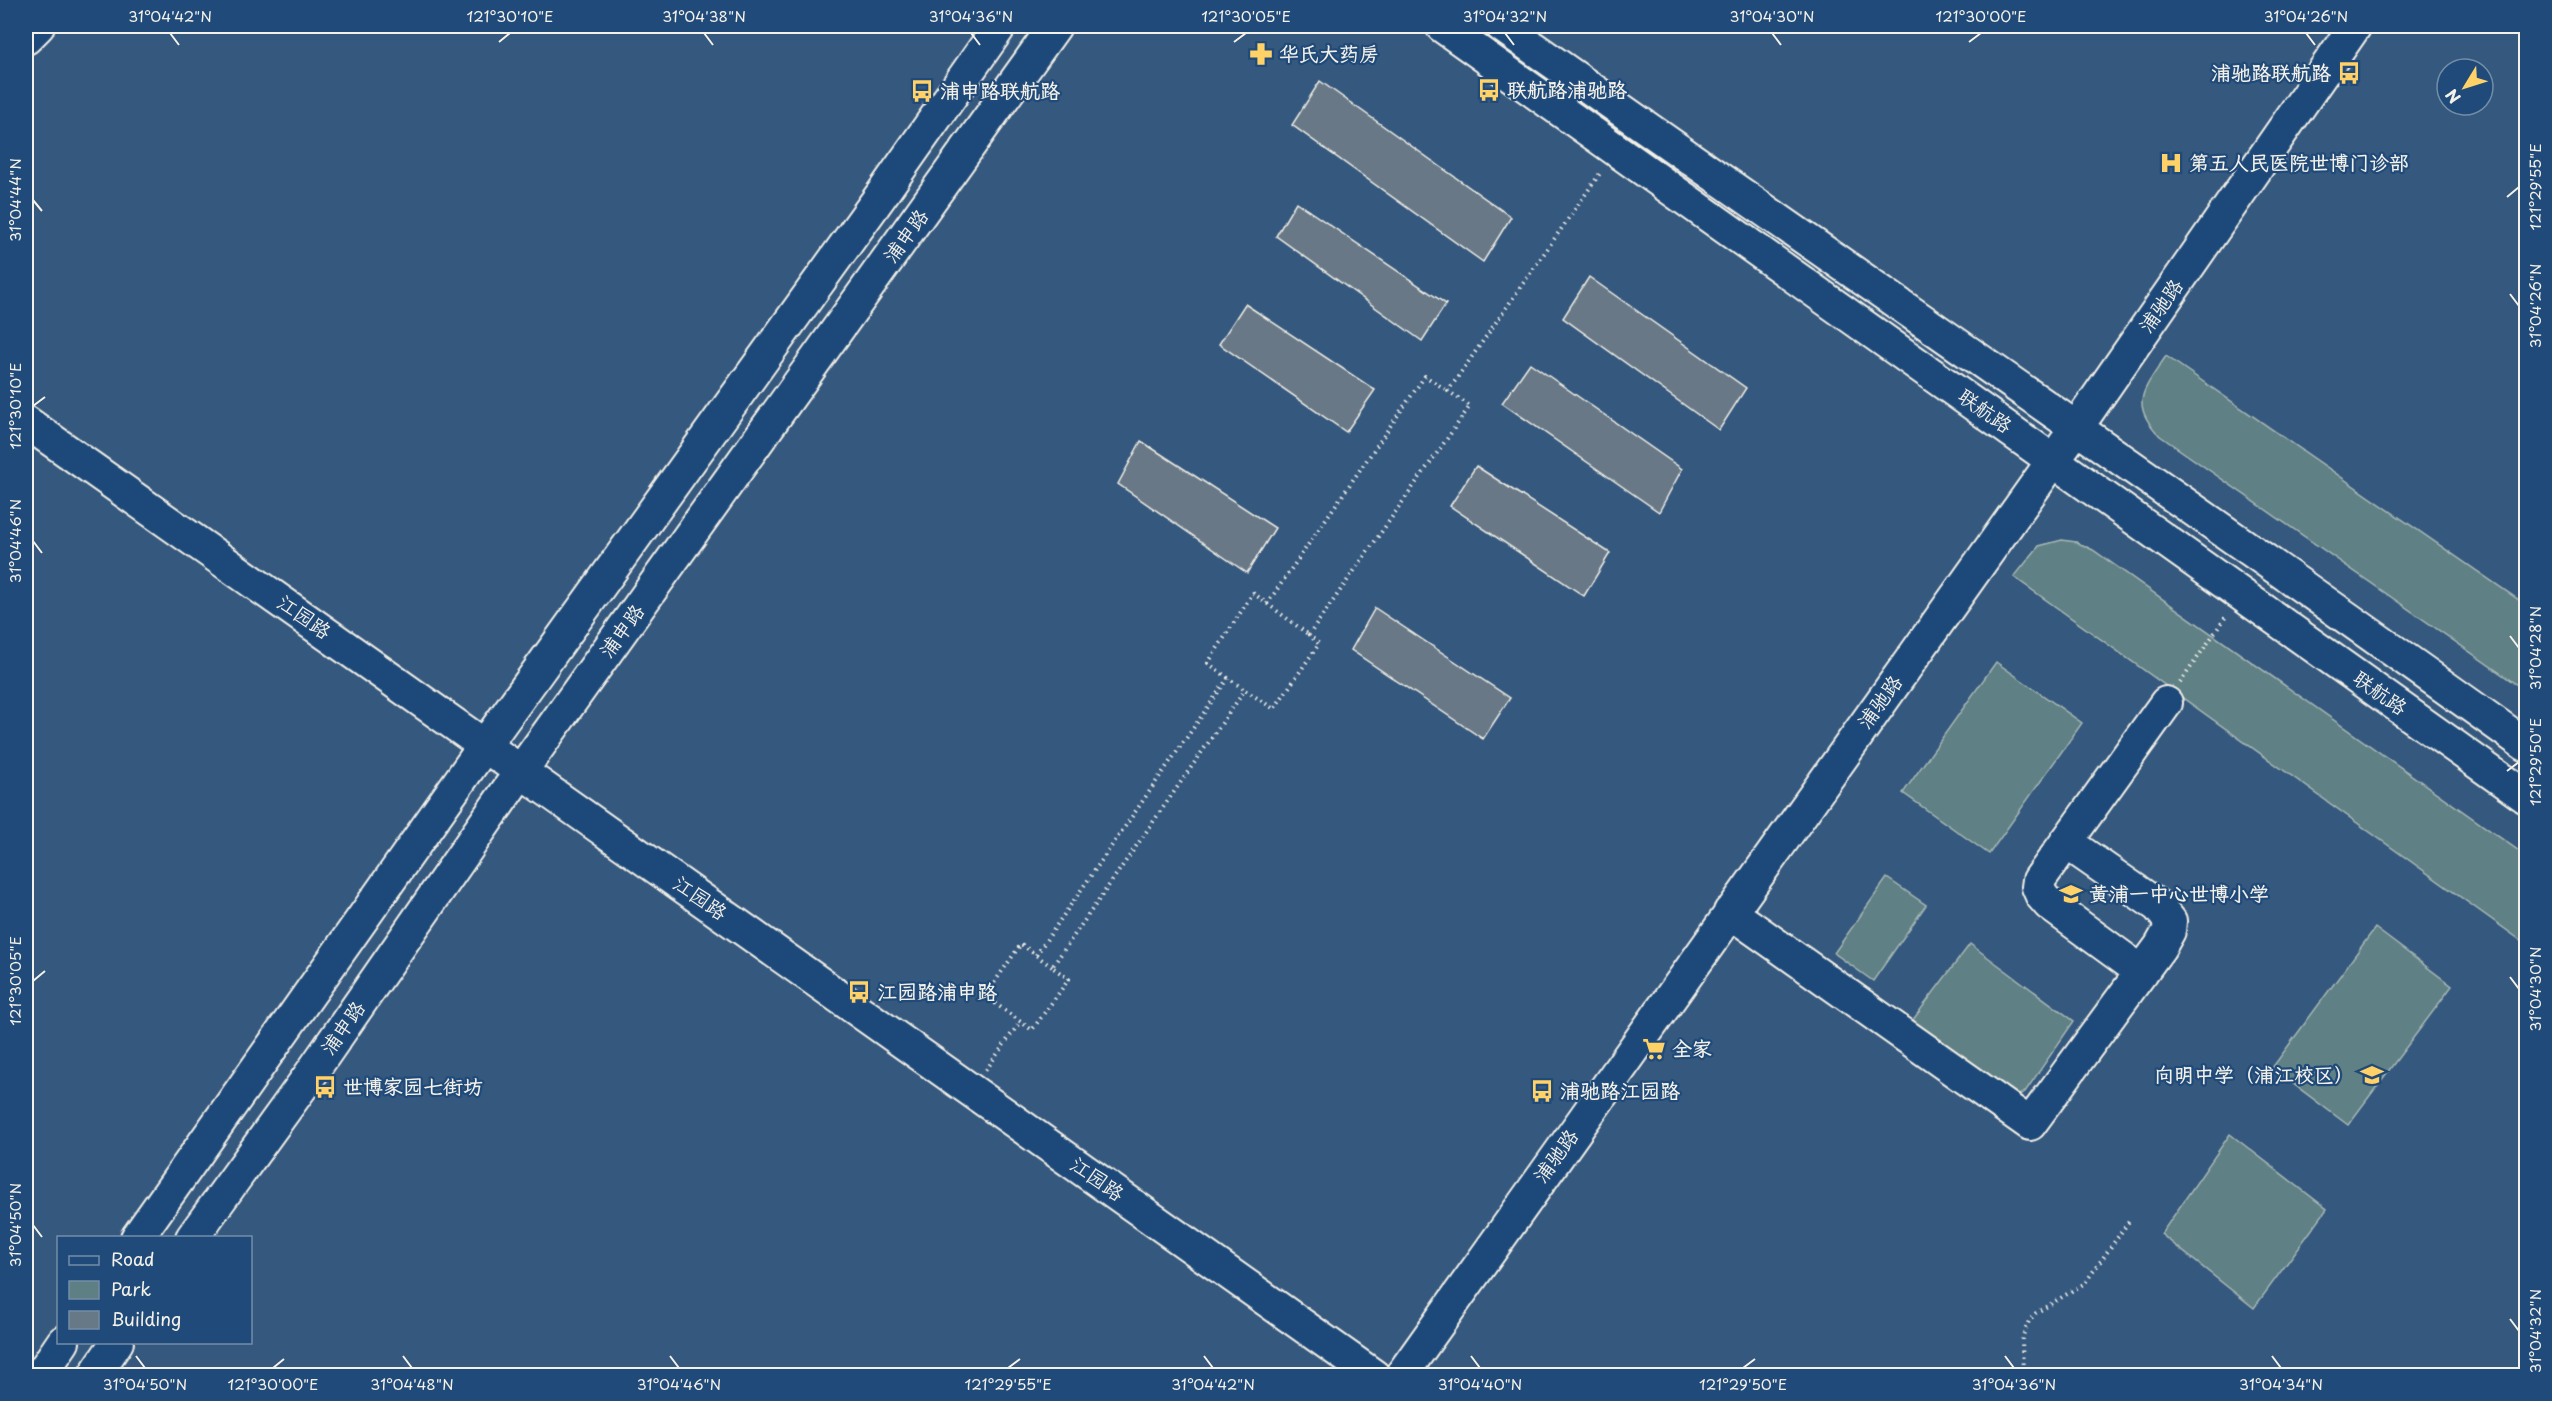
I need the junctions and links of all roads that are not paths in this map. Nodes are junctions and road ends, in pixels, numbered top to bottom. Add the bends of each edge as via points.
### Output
1 (38, 26) edge
2 (1000, 26) edge
3 (1055, 26) edge
4 (1442, 26) edge
5 (1502, 26) edge
6 (2355, 26) edge
7 (26, 38) edge
8 (26, 423) edge
9 (2077, 427) junction
10 (2053, 460) junction
11 (2166, 703) road end
12 (485, 745) junction
13 (2526, 745) edge
14 (521, 771) junction
15 (2526, 796) edge
16 (2066, 842) junction
17 (1730, 912) junction
18 (2142, 972) junction
19 (138, 1236) edge
20 (193, 1236) edge
21 (62, 1344) edge
22 (116, 1344) edge
23 (40, 1376) edge
24 (94, 1376) edge
25 (1374, 1376) edge
26 (1401, 1376) edge

1 - 7 street
2 - 12 street
3 - 14 street, 浦申路
4 - 10 street, 联航路
5 - 9 street, 联航路
6 - 9 street, 浦驰路
8 - 12 street, 江园路
9 - 10 street, 浦驰路
9 - 13 street, 联航路
10 - 15 street, 联航路
10 - 17 street, 浦驰路
11 - 16 street
12 - 14 street, 江园路
12 - 19 street
14 - 20 street, 浦申路
14 - 25 street, 江园路
16 - 18 street via 2039,880 2042,896
16 - 18 street via 2158,906 2170,921 2165,939
17 - 18 street via 2030,1124
17 - 26 street, 浦驰路
21 - 23 street
22 - 24 street

